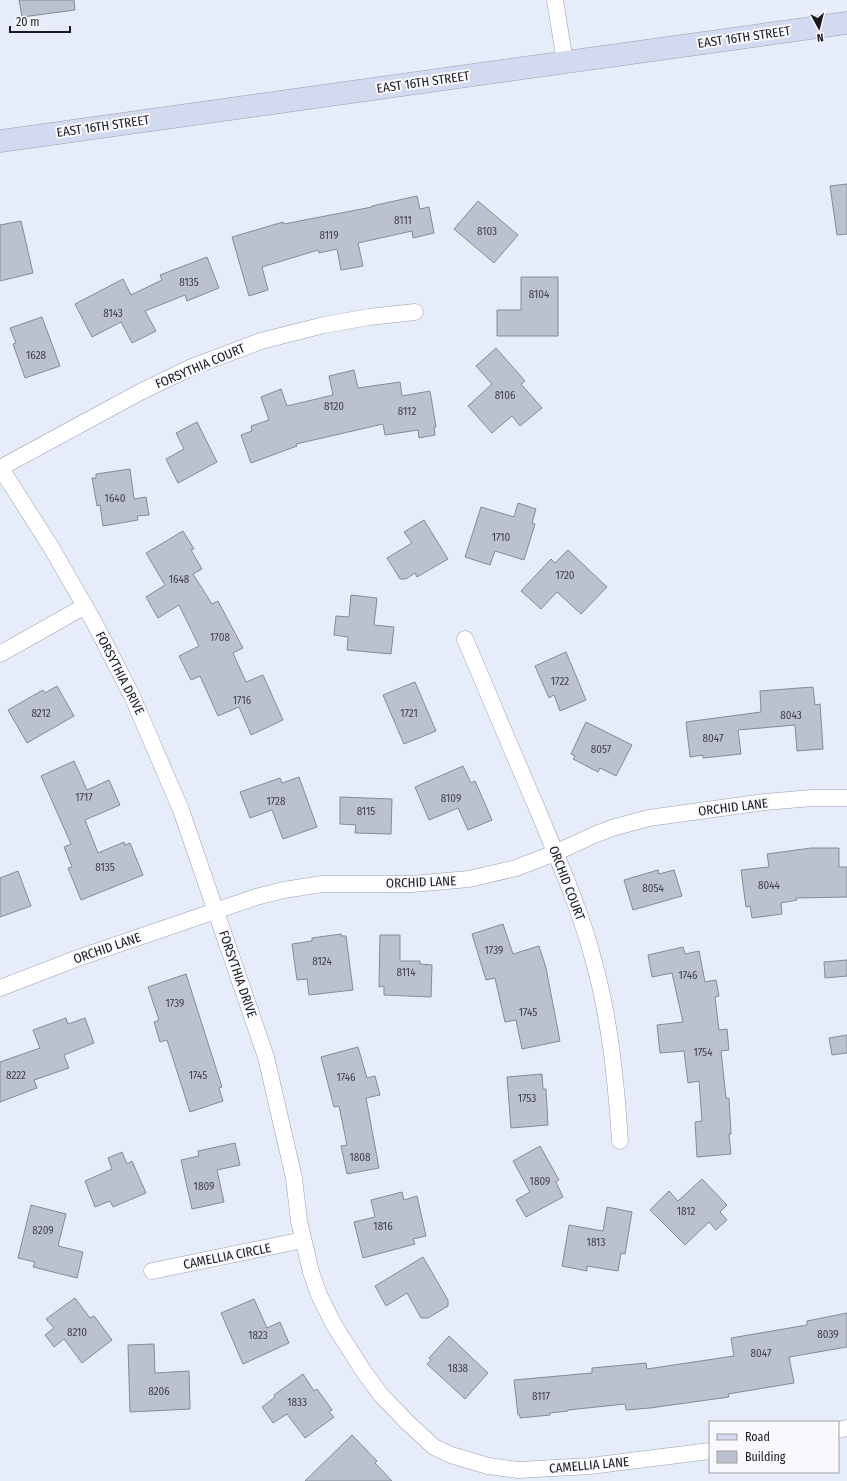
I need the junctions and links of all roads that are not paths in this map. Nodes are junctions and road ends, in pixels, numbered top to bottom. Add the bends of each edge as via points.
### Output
1 (556, 0) edge
2 (847, 23) edge
3 (565, 62) junction
4 (0, 141) edge
5 (415, 312) dead end
6 (0, 468) edge
7 (85, 606) junction
8 (465, 639) dead end
9 (0, 654) edge
10 (847, 798) edge
11 (556, 853) junction
12 (216, 911) junction
13 (0, 988) edge
14 (620, 1141) dead end
15 (303, 1240) junction
16 (152, 1271) dead end
17 (709, 1451) edge
18 (469, 1461) joint

1 - 3 street
2 - 3 street, EAST 16TH STREET
3 - 4 street, EAST 16TH STREET
5 - 6 street, FORSYTHIA COURT via 324,325 261,341 192,367 142,391
6 - 7 street, FORSYTHIA DRIVE
7 - 9 street
7 - 12 street, FORSYTHIA DRIVE via 116,663 152,740 181,810
8 - 11 street, ORCHID COURT
10 - 11 street, ORCHID LANE via 765,802 668,815 612,828
11 - 12 street, ORCHID LANE via 516,868 469,879 431,884 309,885 256,897
11 - 14 street, ORCHID COURT via 578,910 598,976 614,1073
12 - 13 street, ORCHID LANE via 78,958
12 - 15 street, FORSYTHIA DRIVE via 266,1057 294,1178
15 - 16 street, CAMELLIA CIRCLE
15 - 18 street, FORSYTHIA DRIVE via 322,1302 334,1325 381,1395 402,1418 434,1446
17 - 18 street, CAMELLIA LANE via 590,1466 519,1470

